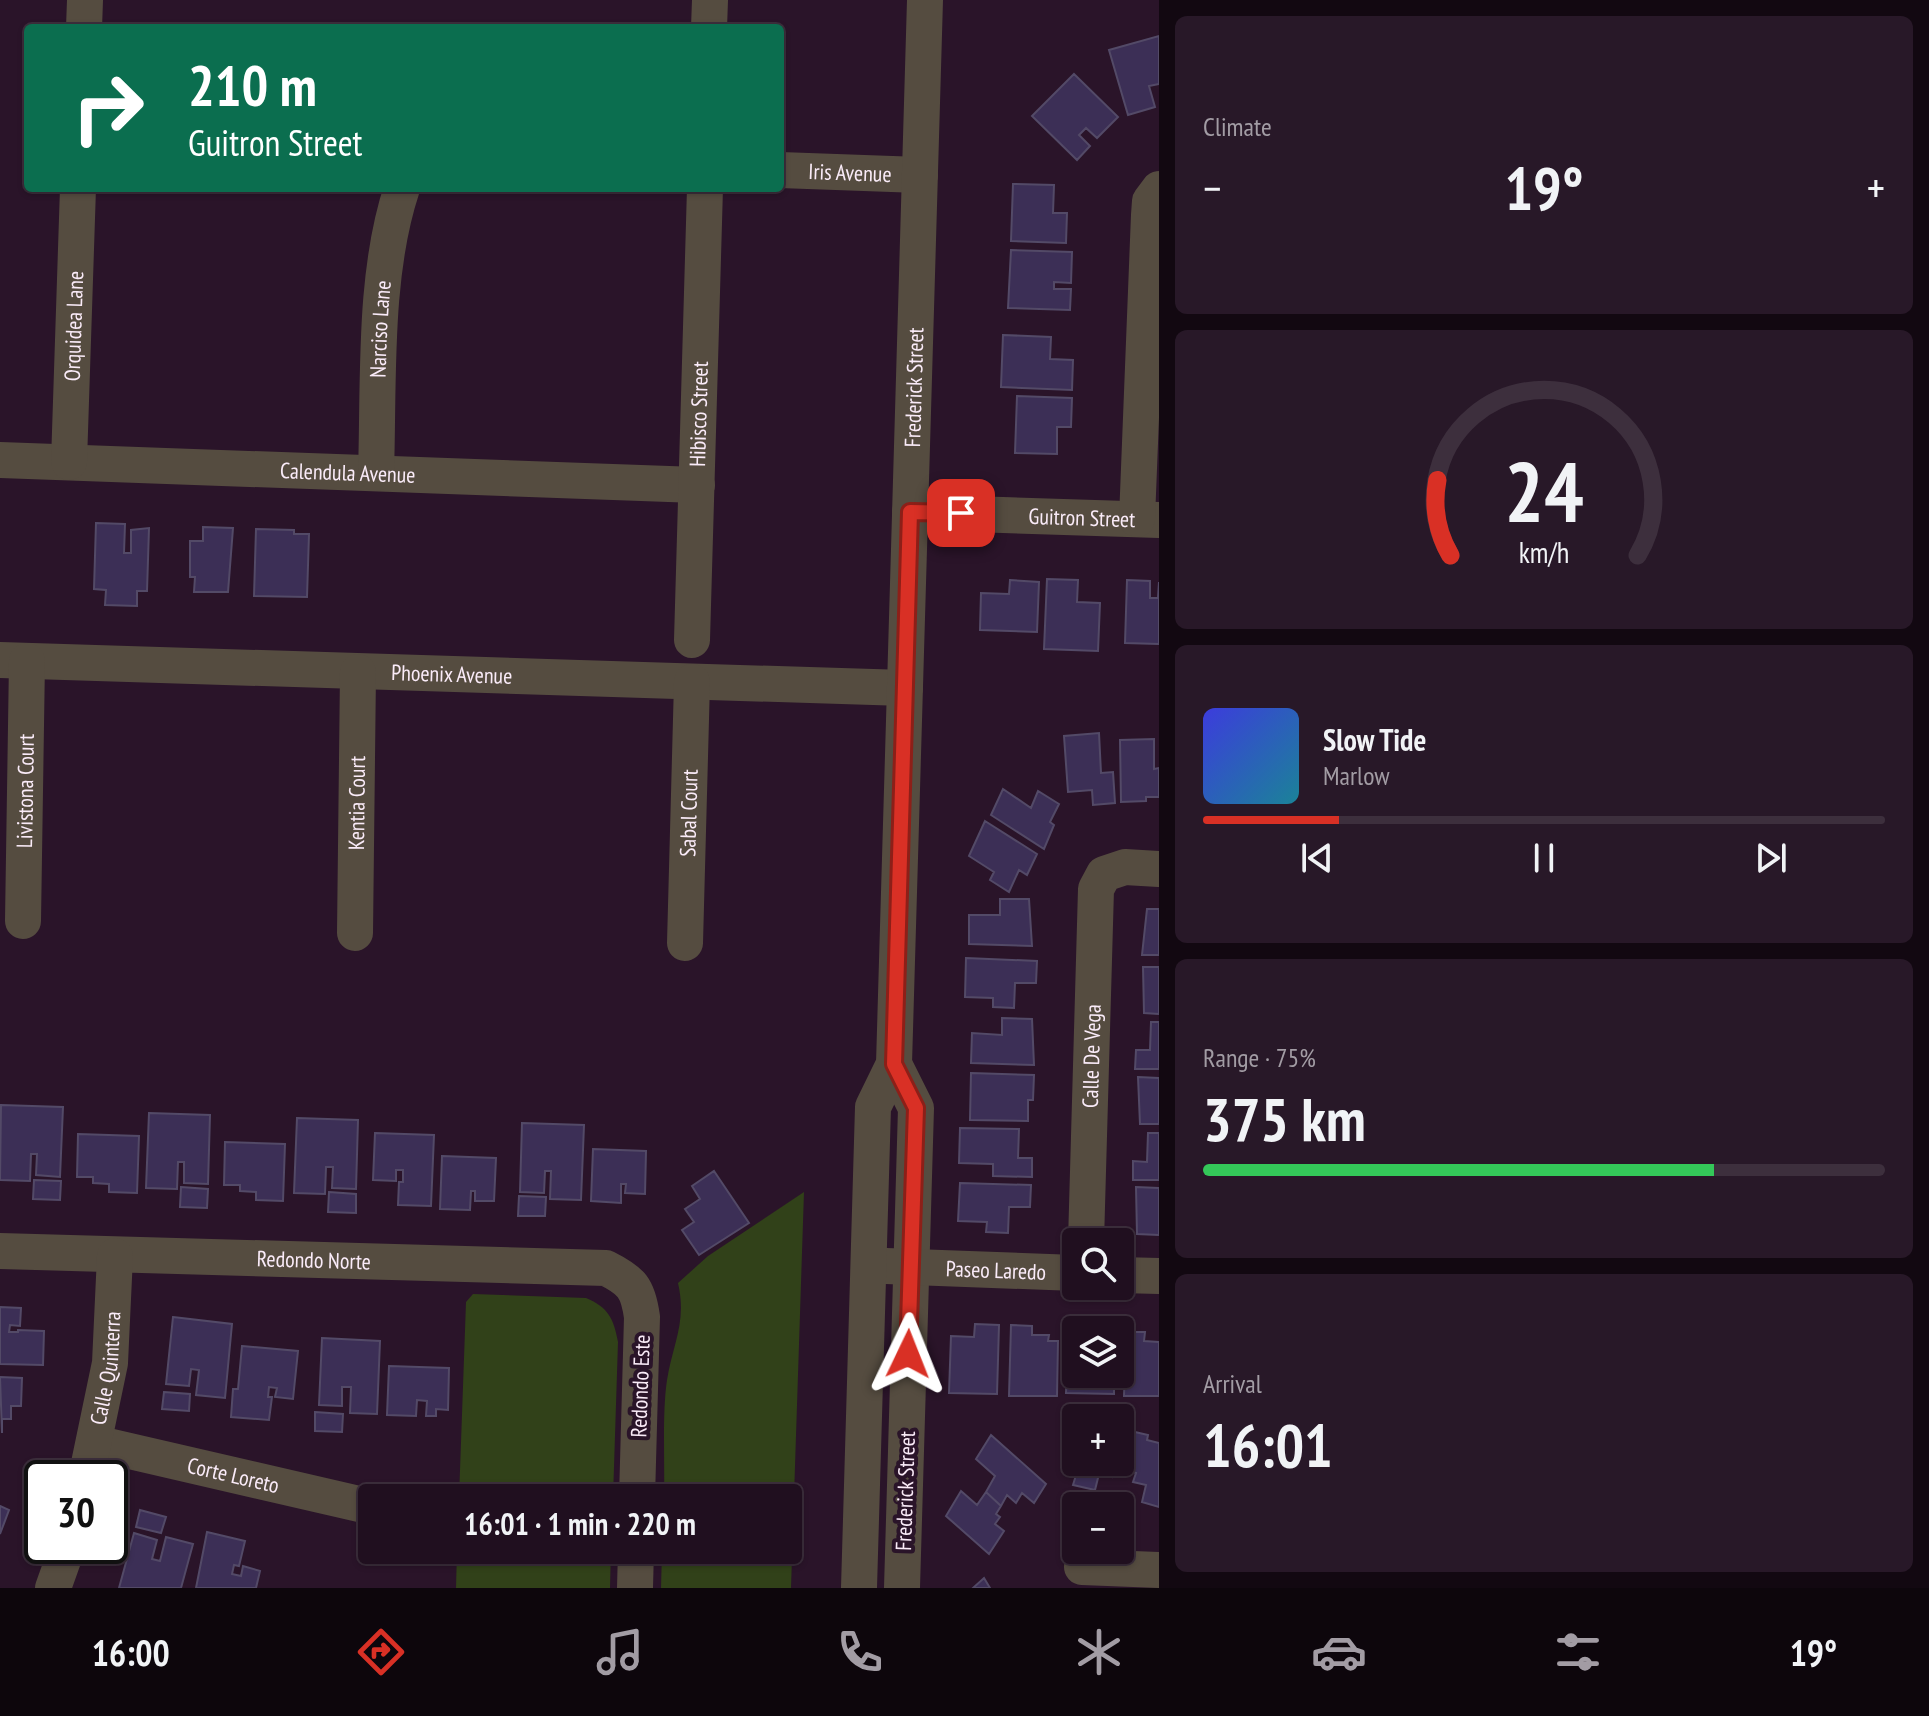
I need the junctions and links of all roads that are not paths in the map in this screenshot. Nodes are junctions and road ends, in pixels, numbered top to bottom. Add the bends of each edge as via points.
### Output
1 (85, 0) edge
2 (710, 0) edge
3 (925, 0) edge
4 (84, 24) edge
5 (709, 24) edge
6 (784, 170) edge
7 (920, 175) junction
8 (1158, 190) edge
9 (78, 192) edge
10 (401, 192) edge
11 (705, 192) edge
12 (0, 460) edge
13 (69, 462) junction
14 (376, 473) junction
15 (697, 485) junction
16 (910, 512) junction
17 (1148, 520) edge
18 (692, 640) dead end
19 (13, 660) edge
20 (358, 672) junction
21 (692, 682) junction
22 (905, 688) junction
23 (1159, 869) edge
24 (23, 921) dead end
25 (355, 933) dead end
26 (685, 943) dead end
27 (894, 1064) junction
28 (1086, 1228) edge
29 (0, 1251) edge
30 (115, 1256) junction
31 (869, 1265) junction
32 (911, 1267) junction
33 (1062, 1272) edge
34 (1134, 1275) edge
35 (1159, 1276) edge
36 (627, 1278) joint
37 (95, 1443) junction
38 (91, 1460) edge
39 (637, 1484) edge
40 (358, 1504) edge
41 (62, 1564) edge
42 (636, 1564) edge
43 (1082, 1567) dead end
44 (1159, 1570) edge
45 (53, 1588) edge
46 (635, 1588) edge
47 (859, 1588) edge
48 (902, 1588) edge

1 - 4 street
2 - 5 street
3 - 7 street, Frederick Street
6 - 7 street, Iris Avenue
7 - 16 street, Frederick Street
8 - 17 street via 1149,215
9 - 13 street, Orquidea Lane
10 - 14 street, Narciso Lane via 383,280
11 - 15 street, Hibisco Street
12 - 13 street, Calendula Avenue
13 - 14 street, Calendula Avenue
14 - 15 street, Calendula Avenue
15 - 18 street, Hibisco Street
16 - 17 street, Guitron Street
16 - 22 street, Frederick Street
19 - 20 street, Phoenix Avenue
19 - 24 street, Livistona Court
20 - 21 street, Phoenix Avenue
20 - 25 street, Kentia Court
21 - 22 street, Phoenix Avenue
21 - 26 street, Sabal Court
22 - 27 street, Frederick Street
23 - 28 street, Calle De Vega via 1125,867 1104,874 1096,889
27 - 31 street, Frederick Street via 873,1107
27 - 32 street, Frederick Street via 916,1108
29 - 30 street, Redondo Norte
30 - 36 street, Redondo Norte via 579,1266 606,1268
30 - 37 street, Calle Quinterra via 110,1363
31 - 32 street, Paseo Laredo
31 - 47 street, Frederick Street
32 - 33 street, Paseo Laredo
32 - 48 street, Frederick Street
34 - 35 street
36 - 39 street, Redondo Este via 639,1296 642,1317
37 - 38 street, Calle Quinterra
37 - 40 street, Corte Loreto
41 - 45 street
42 - 46 street
43 - 44 street

